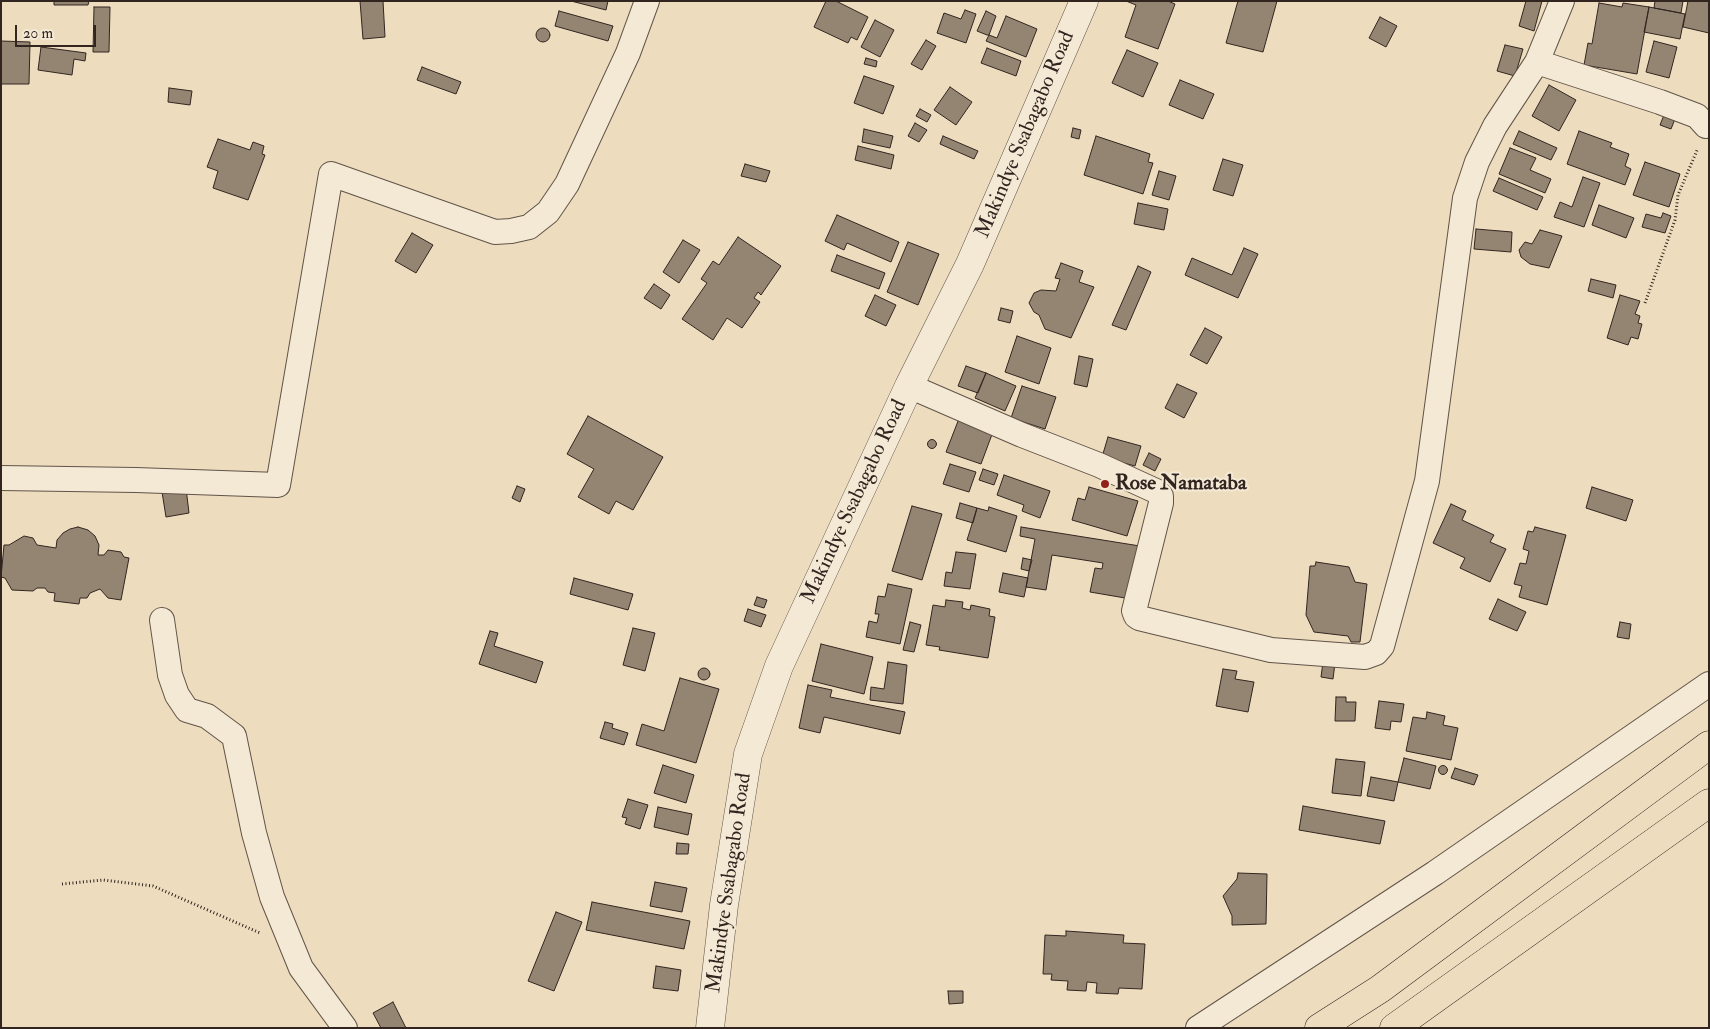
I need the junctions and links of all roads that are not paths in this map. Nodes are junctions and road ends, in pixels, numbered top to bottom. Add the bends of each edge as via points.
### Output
1 (647, 1) edge
2 (1084, 1) edge
3 (1562, 1) edge
4 (1537, 62) junction
5 (1706, 126) road end
6 (909, 386) junction
7 (1, 478) edge
8 (162, 620) dead end
9 (1709, 684) edge
10 (1709, 745) edge
11 (1709, 804) edge
12 (346, 1028) edge
13 (710, 1028) edge
14 (1198, 1028) edge
15 (1319, 1028) edge
16 (1394, 1028) edge

1 - 7 street via 628,53 567,184 548,212 529,228 495,232 331,174 278,485
2 - 6 street, Makindye Ssabagabo Road via 970,264
3 - 4 street
4 - 5 street via 1697,116
4 - 6 street via 1495,126 1476,162 1465,198 1428,481 1382,646 1376,653 1365,657 1271,650 1139,618 1134,611 1161,503 1158,492
6 - 13 street, Makindye Ssabagabo Road via 779,666 748,754 724,905
8 - 12 street via 170,675 177,695 187,710 207,716 234,736 254,833 272,897 300,968
9 - 14 street via 1435,873
10 - 15 highway via 1388,983
11 - 16 highway

